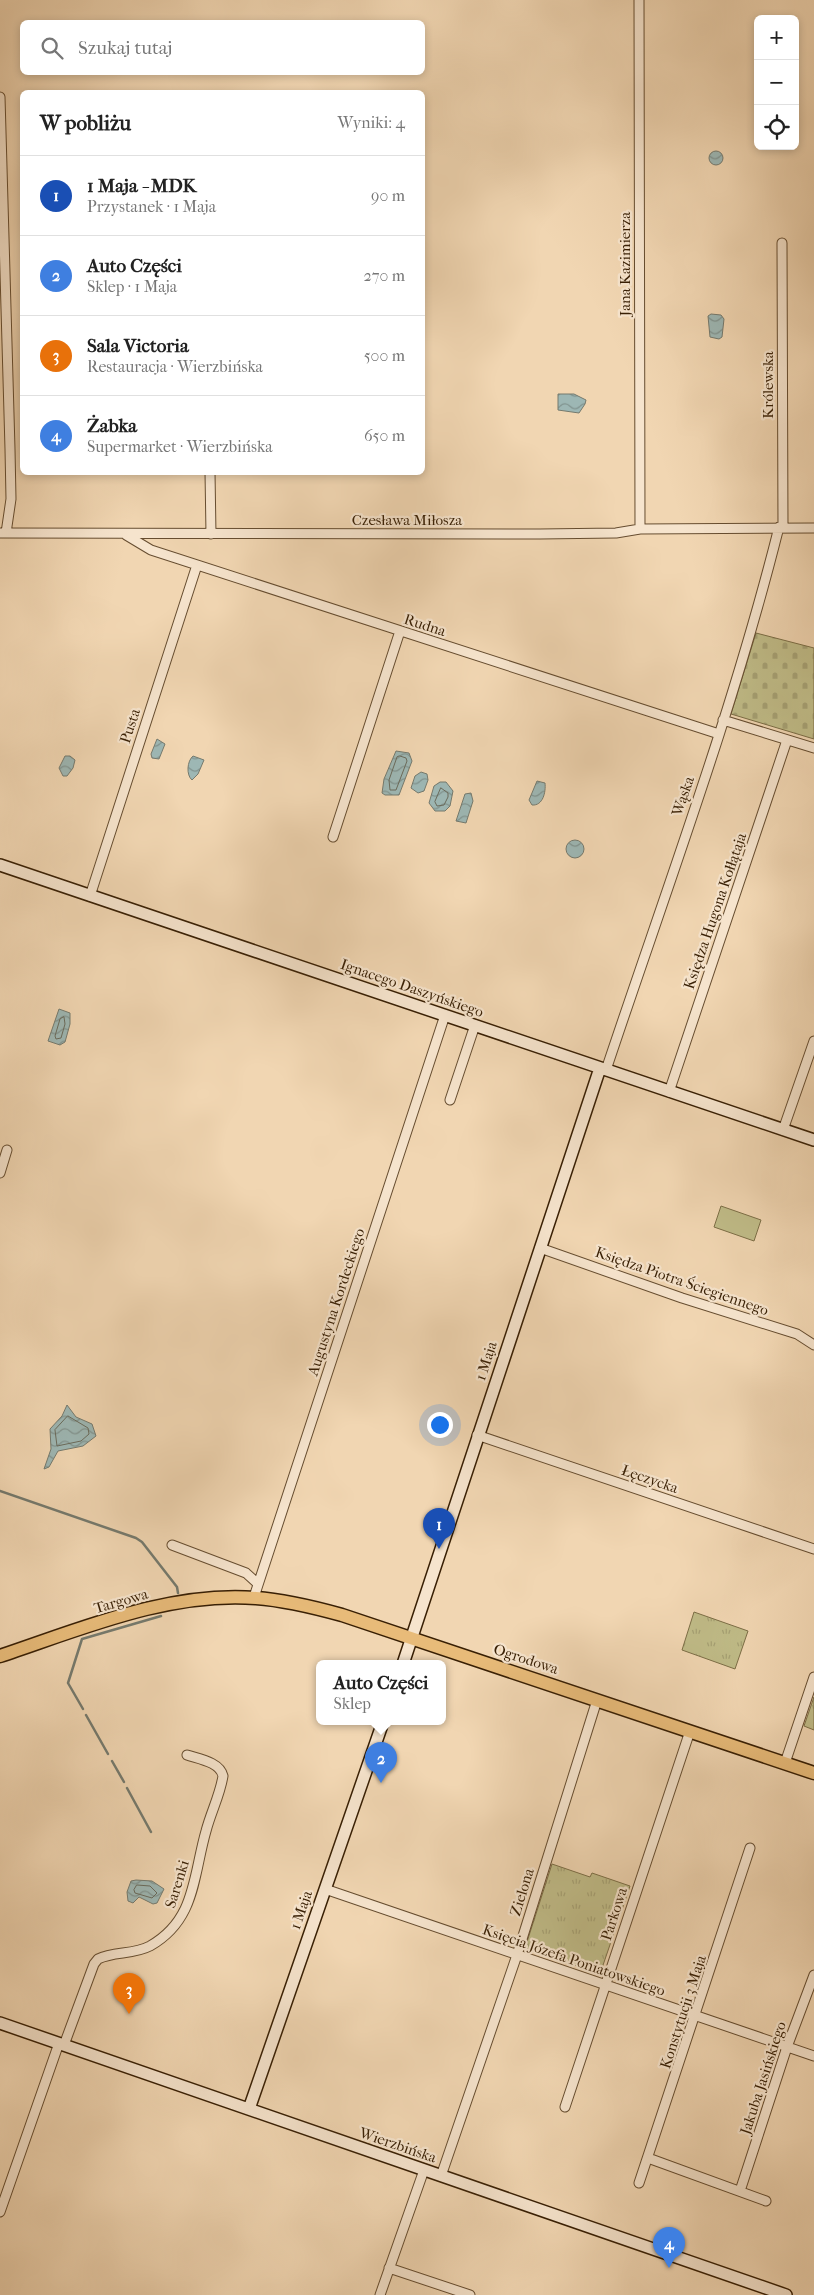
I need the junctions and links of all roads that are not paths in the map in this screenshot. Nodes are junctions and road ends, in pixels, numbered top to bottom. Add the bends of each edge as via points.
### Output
1 (638, 0) edge
2 (0, 97) edge
3 (782, 243) dead end
4 (210, 475) edge
5 (781, 528) junction
6 (814, 528) edge
7 (640, 529) junction
8 (3, 533) edge
9 (211, 534) junction
10 (126, 535) junction
11 (197, 565) junction
12 (400, 631) junction
13 (723, 720) junction
14 (718, 734) junction
15 (787, 740) junction
16 (814, 748) edge
17 (333, 837) dead end
18 (0, 865) edge
19 (90, 896) junction
20 (445, 1015) junction
21 (475, 1024) junction
22 (814, 1041) edge
23 (603, 1069) junction
24 (669, 1092) junction
25 (450, 1100) dead end
26 (783, 1130) junction
27 (814, 1140) edge
28 (7, 1150) dead end
29 (0, 1173) edge
30 (540, 1248) junction
31 (814, 1345) edge
32 (477, 1435) junction
33 (172, 1545) dead end
34 (814, 1549) edge
35 (258, 1583) junction
36 (254, 1598) junction
37 (411, 1638) junction
38 (0, 1656) edge
39 (404, 1660) edge
40 (814, 1677) edge
41 (597, 1700) junction
42 (382, 1725) edge
43 (690, 1731) junction
44 (187, 1755) dead end
45 (784, 1763) junction
46 (814, 1773) edge
47 (750, 1848) dead end
48 (325, 1889) junction
49 (517, 1955) junction
50 (814, 1975) edge
51 (605, 1986) junction
52 (696, 2016) junction
53 (0, 2023) edge
54 (62, 2044) junction
55 (787, 2047) junction
56 (814, 2056) edge
57 (565, 2107) dead end
58 (249, 2109) junction
59 (648, 2158) junction
60 (424, 2170) junction
61 (441, 2176) junction
62 (639, 2183) dead end
63 (740, 2191) junction
64 (766, 2201) dead end
65 (0, 2212) edge
66 (389, 2268) junction
67 (380, 2295) edge
68 (470, 2295) edge
69 (786, 2295) edge

1 - 7 street, Jana Kazimierza
2 - 8 street via 11,499
3 - 5 street, Królewska
4 - 9 street
5 - 6 street, Czesława Miłosza
5 - 7 street, Czesława Miłosza
5 - 13 street, Wąska
7 - 9 street, Czesława Miłosza via 540,534
8 - 10 street, Czesława Miłosza
9 - 10 street, Czesława Miłosza
10 - 11 street, Rudna via 151,550
11 - 12 street, Rudna
11 - 19 street, Pusta
12 - 14 street, Rudna
12 - 17 street
13 - 14 street, Wąska
13 - 15 street
14 - 23 street, Wąska
15 - 16 street
15 - 24 street, Księdza Hugona Kołłątaja
18 - 19 street, Ignacego Daszyńskiego
19 - 20 street, Ignacego Daszyńskiego
20 - 21 street, Ignacego Daszyńskiego
20 - 35 street, Augustyna Kordeckiego
21 - 23 street, Ignacego Daszyńskiego
21 - 25 street
22 - 26 street
23 - 24 street, Ignacego Daszyńskiego
23 - 30 street, 1 Maja
24 - 26 street, Ignacego Daszyńskiego
26 - 27 street, Ignacego Daszyńskiego
28 - 29 street
30 - 31 street, Księdza Piotra Ściegiennego via 797,1334
30 - 32 street, 1 Maja
32 - 34 street, Łęczycka
32 - 37 street, 1 Maja
33 - 35 street via 246,1573
35 - 36 street, Augustyna Kordeckiego
36 - 37 main road, Ogrodowa via 316,1608
36 - 38 main road, Targowa via 208,1598 174,1603
37 - 39 street, 1 Maja
37 - 41 main road, Ogrodowa
40 - 45 street
41 - 43 main road, Ogrodowa
41 - 49 street, Zielona
42 - 48 street, 1 Maja
43 - 45 main road, Ogrodowa
43 - 51 street, Parkowa
44 - 54 street, Sarenki via 216,1765 223,1776 187,1905 178,1924 148,1947 98,1959
45 - 46 main road, Ogrodowa
47 - 52 street, Konstytucji 3 Maja
48 - 49 street, Księcia Józefa Poniatowskiego
48 - 58 street, 1 Maja
49 - 51 street, Księcia Józefa Poniatowskiego
49 - 61 street, Zielona
50 - 55 street, Jakuba Jasińskiego
51 - 52 street, Księcia Józefa Poniatowskiego
51 - 57 street, Parkowa
52 - 55 street, Księcia Józefa Poniatowskiego
52 - 59 street, Konstytucji 3 Maja
53 - 54 street, Wierzbińska
54 - 58 street, Wierzbińska
54 - 65 street
55 - 56 street, Księcia Józefa Poniatowskiego
55 - 63 street, Jakuba Jasińskiego
58 - 60 street, Wierzbińska
59 - 62 street, Konstytucji 3 Maja
59 - 63 street
60 - 61 street, Wierzbińska
60 - 66 street
61 - 69 street, Wierzbińska
63 - 64 street
66 - 67 street
66 - 68 street

